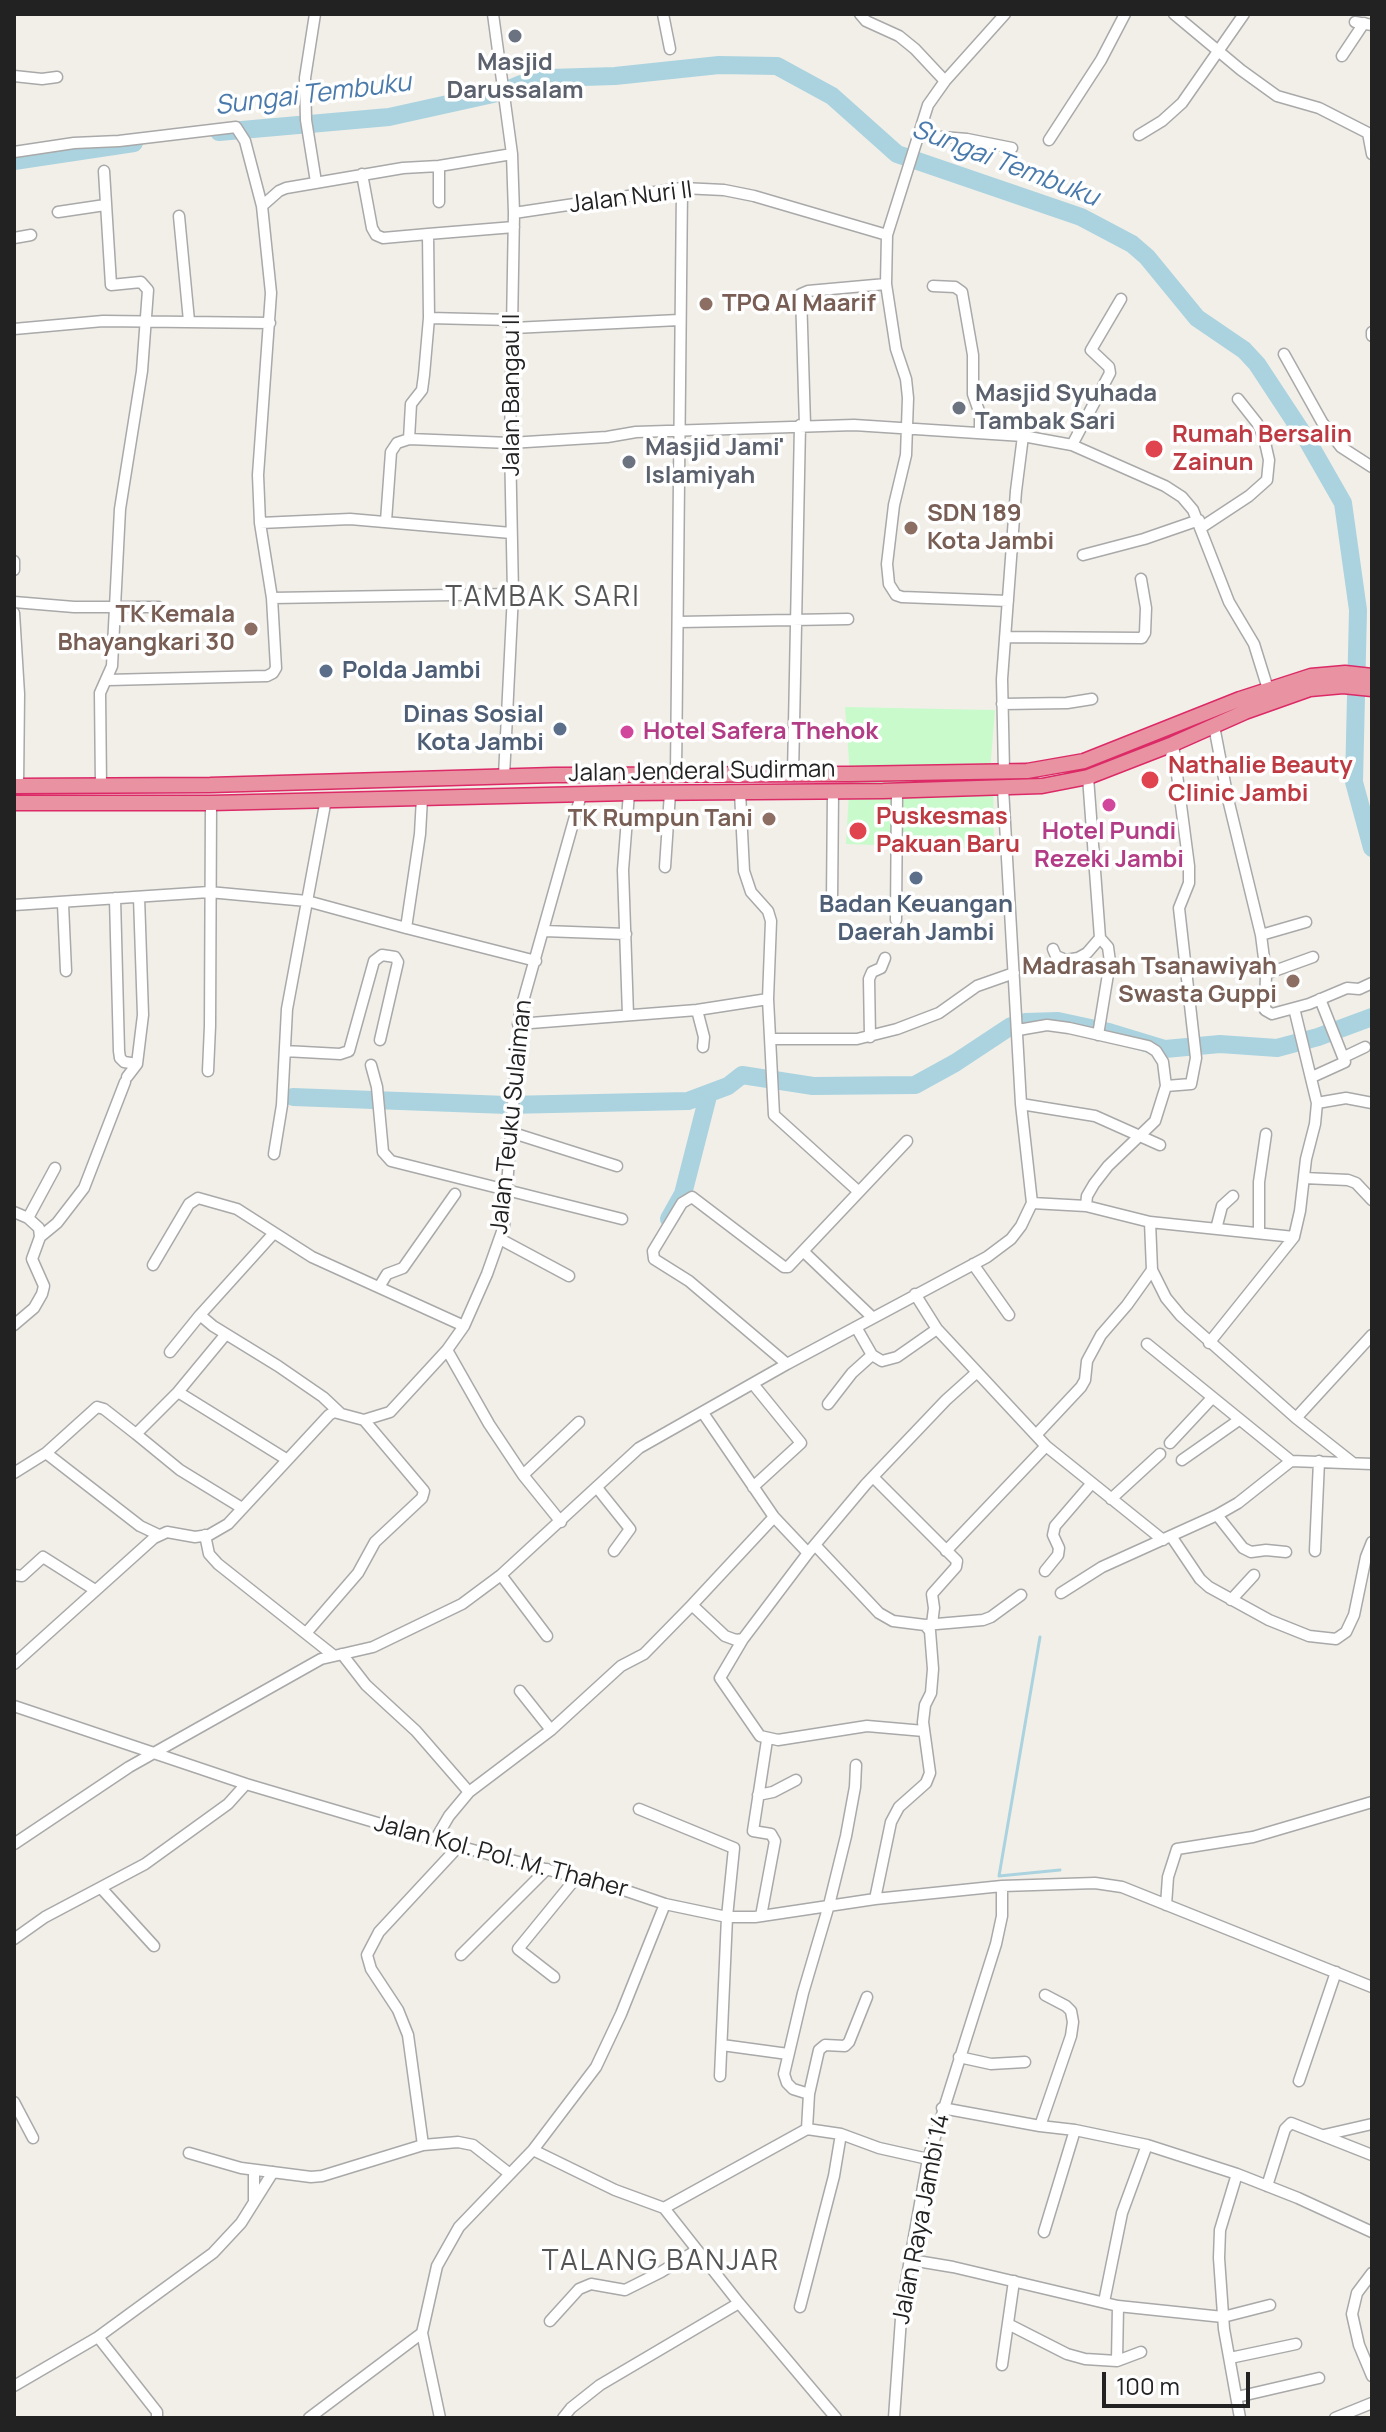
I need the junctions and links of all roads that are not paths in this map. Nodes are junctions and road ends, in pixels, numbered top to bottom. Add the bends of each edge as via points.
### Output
1 (315, 14) edge
2 (493, 14) edge
3 (663, 14) edge
4 (860, 14) edge
5 (1005, 14) edge
6 (1125, 14) edge
7 (1174, 14) edge
8 (1244, 14) edge
9 (1364, 23) edge
10 (670, 49) dead end
11 (1218, 49) junction
12 (1342, 56) dead end
13 (14, 76) edge
14 (57, 77) dead end
15 (945, 81) junction
16 (1370, 134) edge
17 (917, 135) junction
18 (1139, 135) dead end
19 (1049, 140) dead end
20 (1012, 148) dead end
21 (14, 152) edge
22 (512, 154) junction
23 (1372, 154) edge
24 (439, 166) junction
25 (104, 171) dead end
26 (362, 174) junction
27 (316, 182) junction
28 (682, 188) junction
29 (439, 202) dead end
30 (105, 205) junction
31 (262, 206) junction
32 (58, 212) dead end
33 (514, 213) junction
34 (179, 216) dead end
35 (514, 227) junction
36 (428, 234) junction
37 (31, 235) dead end
38 (887, 235) junction
39 (14, 238) edge
40 (886, 284) junction
41 (933, 286) dead end
42 (1121, 299) dead end
43 (429, 318) junction
44 (679, 320) junction
45 (148, 321) junction
46 (189, 321) junction
47 (270, 323) junction
48 (512, 324) junction
49 (14, 329) edge
50 (1284, 354) dead end
51 (1238, 399) dead end
52 (802, 425) junction
53 (908, 429) junction
54 (680, 430) junction
55 (980, 432) junction
56 (1023, 436) junction
57 (409, 439) junction
58 (510, 443) junction
59 (1072, 445) junction
60 (1372, 467) edge
61 (386, 521) junction
62 (260, 523) junction
63 (1200, 524) junction
64 (511, 533) junction
65 (1083, 555) dead end
66 (14, 561) edge
67 (14, 570) edge
68 (1141, 579) dead end
69 (513, 594) junction
70 (272, 598) junction
71 (1008, 601) junction
72 (14, 602) edge
73 (159, 607) dead end
74 (113, 608) junction
75 (14, 613) edge
76 (848, 619) dead end
77 (795, 620) junction
78 (679, 622) junction
79 (1005, 637) junction
80 (1344, 679) junction
81 (108, 680) junction
82 (1371, 682) edge
83 (1268, 689) junction
84 (1092, 699) dead end
85 (1002, 704) junction
86 (1243, 706) junction
87 (1214, 726) junction
88 (1173, 744) junction
89 (1004, 771) junction
90 (882, 773) junction
91 (676, 774) junction
92 (793, 775) junction
93 (504, 776) junction
94 (1088, 777) junction
95 (451, 778) junction
96 (308, 781) junction
97 (155, 785) junction
98 (16, 786) edge
99 (101, 786) junction
100 (1003, 788) junction
101 (890, 791) junction
102 (740, 792) junction
103 (833, 792) junction
104 (629, 793) junction
105 (670, 793) junction
106 (581, 795) junction
107 (451, 797) junction
108 (422, 798) junction
109 (309, 799) junction
110 (326, 799) junction
111 (14, 803) edge
112 (156, 803) junction
113 (211, 803) junction
114 (665, 867) dead end
115 (209, 892) junction
116 (139, 897) junction
117 (115, 898) junction
118 (307, 901) junction
119 (832, 902) dead end
120 (63, 904) junction
121 (14, 905) edge
122 (896, 920) dead end
123 (1306, 922) dead end
124 (406, 928) junction
125 (544, 931) junction
126 (626, 934) junction
127 (1261, 935) junction
128 (1100, 938) junction
129 (1053, 949) dead end
130 (1313, 957) dead end
131 (885, 958) dead end
132 (536, 961) junction
133 (66, 971) dead end
134 (1014, 973) junction
135 (1266, 974) junction
136 (1372, 983) edge
137 (768, 999) junction
138 (1320, 999) junction
139 (1294, 1008) junction
140 (697, 1010) junction
141 (628, 1015) junction
142 (518, 1024) junction
143 (1018, 1030) junction
144 (1099, 1030) junction
145 (870, 1037) junction
146 (771, 1039) junction
147 (380, 1040) dead end
148 (703, 1047) dead end
149 (1365, 1047) dead end
150 (285, 1051) junction
151 (1344, 1057) junction
152 (137, 1064) junction
153 (371, 1065) dead end
154 (208, 1071) dead end
155 (1312, 1077) junction
156 (1166, 1086) junction
157 (1317, 1103) junction
158 (1372, 1103) edge
159 (1021, 1104) junction
160 (510, 1132) junction
161 (1266, 1134) dead end
162 (1142, 1135) junction
163 (907, 1141) dead end
164 (1160, 1145) dead end
165 (274, 1154) dead end
166 (617, 1166) dead end
167 (55, 1168) dead end
168 (1304, 1178) junction
169 (505, 1189) junction
170 (859, 1192) junction
171 (455, 1194) dead end
172 (1233, 1196) dead end
173 (1372, 1200) edge
174 (1032, 1203) junction
175 (1086, 1206) junction
176 (19, 1215) edge
177 (622, 1219) dead end
178 (1150, 1222) junction
179 (1216, 1229) junction
180 (274, 1233) junction
181 (1259, 1233) junction
182 (40, 1237) junction
183 (1294, 1237) junction
184 (500, 1239) junction
185 (804, 1252) junction
186 (973, 1264) junction
187 (153, 1265) dead end
188 (1152, 1270) junction
189 (569, 1276) dead end
190 (379, 1287) junction
191 (915, 1294) junction
192 (200, 1315) junction
193 (1009, 1315) dead end
194 (872, 1317) junction
195 (14, 1325) edge
196 (464, 1326) junction
197 (856, 1327) junction
198 (937, 1329) junction
199 (226, 1334) junction
200 (1372, 1335) edge
201 (1209, 1343) junction
202 (1147, 1344) dead end
203 (447, 1350) junction
204 (170, 1352) dead end
205 (872, 1355) junction
206 (787, 1364) junction
207 (976, 1373) junction
208 (753, 1384) junction
209 (178, 1392) junction
210 (1212, 1398) junction
211 (828, 1404) dead end
212 (703, 1413) junction
213 (341, 1414) junction
214 (1296, 1418) junction
215 (364, 1420) junction
216 (1239, 1420) junction
217 (579, 1422) dead end
218 (136, 1434) junction
219 (1036, 1435) junction
220 (1170, 1443) dead end
221 (1046, 1446) junction
222 (46, 1453) junction
223 (1160, 1454) dead end
224 (286, 1459) junction
225 (1182, 1460) dead end
226 (1291, 1461) junction
227 (1319, 1461) junction
228 (1353, 1463) junction
229 (1372, 1464) edge
230 (14, 1473) edge
231 (523, 1475) junction
232 (873, 1477) junction
233 (1092, 1483) junction
234 (753, 1487) junction
235 (598, 1489) junction
236 (1111, 1499) junction
237 (242, 1508) junction
238 (1217, 1515) junction
239 (774, 1517) junction
240 (561, 1522) junction
241 (159, 1535) junction
242 (205, 1535) junction
243 (1167, 1538) junction
244 (1372, 1542) edge
245 (811, 1549) junction
246 (614, 1551) dead end
247 (946, 1551) junction
248 (1315, 1551) dead end
249 (1286, 1552) dead end
250 (1045, 1571) dead end
251 (14, 1575) edge
252 (501, 1575) junction
253 (1254, 1575) dead end
254 (95, 1590) junction
255 (1061, 1593) dead end
256 (1021, 1595) dead end
257 (1231, 1600) junction
258 (692, 1605) junction
259 (928, 1624) junction
260 (307, 1632) junction
261 (547, 1636) dead end
262 (743, 1639) junction
263 (338, 1654) junction
264 (14, 1664) edge
265 (520, 1691) dead end
266 (14, 1706) edge
267 (551, 1730) junction
268 (924, 1731) junction
269 (767, 1740) junction
270 (151, 1754) junction
271 (856, 1765) dead end
272 (796, 1780) dead end
273 (246, 1784) junction
274 (469, 1792) junction
275 (758, 1795) junction
276 (1372, 1802) edge
277 (639, 1809) dead end
278 (435, 1840) junction
279 (14, 1844) edge
280 (458, 1847) junction
281 (547, 1869) junction
282 (576, 1878) junction
283 (1002, 1886) junction
284 (102, 1889) junction
285 (875, 1899) junction
286 (665, 1904) junction
287 (829, 1905) junction
288 (1166, 1905) junction
289 (761, 1916) junction
290 (727, 1917) junction
291 (14, 1939) edge
292 (154, 1946) dead end
293 (461, 1955) dead end
294 (1336, 1972) junction
295 (554, 1977) dead end
296 (1372, 1987) edge
297 (1045, 1995) dead end
298 (867, 1997) dead end
299 (722, 2045) junction
300 (788, 2054) junction
301 (959, 2057) junction
302 (1025, 2062) dead end
303 (720, 2076) dead end
304 (1299, 2081) dead end
305 (809, 2094) junction
306 (14, 2102) edge
307 (942, 2108) junction
308 (1372, 2124) edge
309 (1040, 2126) junction
310 (807, 2129) junction
311 (1075, 2130) junction
312 (841, 2134) junction
313 (1324, 2135) junction
314 (33, 2138) dead end
315 (423, 2145) junction
316 (1147, 2145) junction
317 (533, 2150) junction
318 (189, 2153) dead end
319 (1372, 2155) edge
320 (928, 2159) junction
321 (254, 2170) junction
322 (273, 2172) junction
323 (510, 2174) junction
324 (1237, 2174) junction
325 (1267, 2186) junction
326 (254, 2202) junction
327 (664, 2208) junction
328 (1044, 2232) dead end
329 (1372, 2232) edge
330 (697, 2250) junction
331 (911, 2260) junction
332 (1372, 2273) edge
333 (1014, 2281) junction
334 (1104, 2302) junction
335 (739, 2303) junction
336 (1270, 2305) dead end
337 (1118, 2306) junction
338 (800, 2307) dead end
339 (1223, 2317) junction
340 (550, 2321) dead end
341 (1008, 2324) junction
342 (422, 2333) junction
343 (98, 2337) junction
344 (1296, 2344) dead end
345 (1141, 2352) dead end
346 (1230, 2358) junction
347 (1117, 2361) junction
348 (1002, 2365) dead end
349 (1372, 2376) edge
350 (1319, 2378) dead end
351 (14, 2386) edge
352 (1237, 2397) junction
353 (1372, 2403) edge
354 (829, 2416) edge
355 (157, 2418) edge
356 (309, 2418) edge
357 (440, 2418) edge
358 (563, 2418) edge
359 (894, 2418) edge
360 (1240, 2418) edge
361 (1335, 2418) edge

1 - 27 street via 305,78
2 - 22 street, Jalan Bangau II
3 - 10 street
4 - 15 street via 899,36
5 - 15 street
6 - 19 street
7 - 11 street
8 - 11 street
9 - 12 street
11 - 16 street via 1277,96 1319,108
11 - 18 street via 1177,109
13 - 14 street
15 - 17 street via 928,105
16 - 23 street
17 - 20 street
17 - 38 street
21 - 31 street via 205,129 241,133
22 - 24 street
22 - 33 street, Jalan Bangau II
24 - 26 street
24 - 29 street
25 - 30 street
26 - 27 street
26 - 36 street via 376,235
27 - 31 street via 279,191
28 - 33 street, Jalan Nuri II
28 - 38 street, Jalan Nuri II via 765,198
28 - 44 street
30 - 32 street
30 - 45 street via 111,285 145,284
31 - 47 street
33 - 35 street, Jalan Bangau II
34 - 46 street
35 - 36 street
35 - 48 street, Jalan Bangau II
36 - 43 street
37 - 39 street
38 - 40 street
40 - 52 street via 801,294
40 - 53 street via 906,379
41 - 55 street via 962,292
42 - 59 street via 1091,350 1110,373
43 - 48 street
43 - 57 street via 423,388 411,404
44 - 48 street
44 - 54 street
45 - 46 street
45 - 49 street
45 - 74 street via 120,509
46 - 47 street
47 - 62 street
48 - 58 street, Jalan Bangau II
50 - 60 street via 1341,447
51 - 63 street via 1264,438 1267,480
52 - 53 street
52 - 54 street
52 - 77 street
53 - 55 street
53 - 71 street via 887,550 891,590 907,598
54 - 58 street
54 - 78 street
55 - 56 street
56 - 59 street
56 - 71 street
57 - 58 street
57 - 61 street via 391,452
58 - 64 street, Jalan Bangau II
59 - 63 street via 1165,486 1182,497
61 - 62 street
61 - 64 street
62 - 70 street
63 - 65 street
63 - 83 street via 1224,591 1254,644
64 - 69 street, Jalan Bangau II
66 - 67 street
68 - 79 street via 1146,608 1142,638
69 - 70 street
69 - 93 street, Jalan Bangau II
70 - 81 street via 276,668 270,675
71 - 79 street
72 - 74 street
73 - 74 street
74 - 81 street
75 - 98 street via 19,694
76 - 77 street
77 - 78 street
77 - 92 street
78 - 91 street
79 - 85 street
80 - 82 highway, Jalan Jenderal Sudirman
80 - 83 highway, Jalan Jenderal Sudirman via 1311,676
80 - 86 highway, Jalan Jenderal Sudirman
81 - 99 street via 100,693
83 - 86 highway, Jalan Jenderal Sudirman
84 - 85 street
85 - 89 street
86 - 87 highway, Jalan Jenderal Sudirman
86 - 89 highway, Jalan Jenderal Sudirman via 1084,761
87 - 88 highway, Jalan Jenderal Sudirman
87 - 127 street
88 - 94 highway, Jalan Jenderal Sudirman
88 - 156 street via 1189,866 1179,908 1196,1058 1191,1084
89 - 90 highway, Jalan Jenderal Sudirman
90 - 92 highway, Jalan Jenderal Sudirman
90 - 101 highway
91 - 92 highway, Jalan Jenderal Sudirman
91 - 93 highway, Jalan Jenderal Sudirman
93 - 95 highway, Jalan Jenderal Sudirman
94 - 100 highway, Jalan Jenderal Sudirman
94 - 128 street
95 - 96 highway, Jalan Jenderal Sudirman
95 - 107 highway
96 - 97 highway, Jalan Jenderal Sudirman
96 - 109 highway
97 - 99 highway, Jalan Jenderal Sudirman
97 - 112 highway
98 - 99 highway, Jalan Jenderal Sudirman
100 - 101 highway, Jalan Jenderal Sudirman
100 - 134 street
101 - 103 highway, Jalan Jenderal Sudirman
101 - 122 street
102 - 103 highway, Jalan Jenderal Sudirman
102 - 105 highway, Jalan Jenderal Sudirman
102 - 137 street via 744,871 771,921
103 - 119 street
104 - 105 highway, Jalan Jenderal Sudirman
104 - 106 highway, Jalan Jenderal Sudirman
104 - 126 street via 623,870
105 - 114 street
106 - 107 highway, Jalan Jenderal Sudirman
106 - 125 street, Jalan Teuku Sulaiman
107 - 108 highway, Jalan Jenderal Sudirman
108 - 110 highway, Jalan Jenderal Sudirman
108 - 124 street
109 - 110 highway, Jalan Jenderal Sudirman
109 - 113 highway, Jalan Jenderal Sudirman
110 - 118 street
111 - 112 highway, Jalan Jenderal Sudirman
112 - 113 highway, Jalan Jenderal Sudirman
113 - 115 street
115 - 116 street
115 - 118 street
115 - 154 street
116 - 117 street
116 - 152 street via 143,1015
117 - 120 street
117 - 152 street via 119,1051 124,1062
118 - 124 street
118 - 150 street via 287,1009
120 - 121 street
120 - 133 street
123 - 127 street
124 - 132 street
125 - 126 street
125 - 132 street, Jalan Teuku Sulaiman
126 - 141 street
127 - 135 street
128 - 129 street via 1078,958 1066,960
128 - 144 street via 1110,962
130 - 135 street
131 - 145 street via 869,979
132 - 142 street, Jalan Teuku Sulaiman
134 - 143 street
134 - 145 street via 966,992 920,1022
135 - 139 street via 1266,1013
136 - 138 street
137 - 140 street
137 - 146 street
138 - 139 street
138 - 151 street
139 - 155 street
140 - 141 street
140 - 148 street
141 - 142 street
142 - 160 street, Jalan Teuku Sulaiman
143 - 144 street via 1047,1025
143 - 159 street
144 - 156 street via 1152,1049 1163,1062
145 - 146 street
146 - 170 street via 776,1118
147 - 150 street via 398,962 382,955 374,961 349,1051
149 - 151 street
150 - 165 street
151 - 155 street via 1344,1064
152 - 182 street via 84,1188
153 - 169 street via 383,1152 391,1161
155 - 157 street
156 - 162 street via 1155,1121
157 - 158 street via 1346,1098
157 - 168 street
159 - 162 street via 1095,1116
159 - 174 street
160 - 166 street
160 - 169 street, Jalan Teuku Sulaiman
161 - 181 street
162 - 164 street
162 - 175 street via 1108,1166
163 - 170 street
167 - 176 street
168 - 173 street via 1348,1180
168 - 183 street
169 - 177 street
169 - 184 street, Jalan Teuku Sulaiman
170 - 185 street
171 - 190 street via 403,1268 387,1274
172 - 179 street via 1222,1206
174 - 175 street
174 - 186 street via 1011,1239
175 - 178 street
176 - 182 street via 39,1228
178 - 179 street
178 - 188 street
179 - 181 street
180 - 187 street via 237,1209 195,1198
180 - 190 street
180 - 192 street
181 - 183 street
182 - 195 street via 32,1256 43,1282 42,1294
183 - 201 street
184 - 189 street
184 - 196 street, Jalan Teuku Sulaiman
185 - 194 street
185 - 206 street via 784,1267 689,1197 652,1254
186 - 191 street
186 - 193 street
188 - 201 street via 1166,1298
188 - 219 street via 1101,1335 1081,1387
190 - 196 street
191 - 194 street
191 - 198 street
192 - 199 street
192 - 204 street
194 - 197 street
196 - 203 street, Jalan Teuku Sulaiman
197 - 205 street
197 - 206 street
198 - 205 street via 889,1361
198 - 207 street
199 - 209 street
199 - 213 street
200 - 214 street
201 - 214 street
202 - 210 street
203 - 215 street, Jalan Teuku Sulaiman via 390,1412
203 - 231 street
205 - 211 street
206 - 208 street
207 - 219 street
207 - 232 street
208 - 212 street
208 - 234 street via 801,1443
209 - 218 street
209 - 224 street
210 - 216 street
210 - 220 street
212 - 234 street
212 - 235 street via 639,1448
213 - 215 street
213 - 224 street via 334,1412 322,1420
214 - 228 street
215 - 260 street via 424,1491 375,1542 358,1573
216 - 225 street
216 - 226 street
217 - 231 street
218 - 222 street via 97,1407
218 - 237 street via 180,1470
219 - 221 street
221 - 233 street
221 - 247 street
222 - 230 street
222 - 241 street
223 - 236 street
224 - 237 street
226 - 227 street
226 - 238 street
227 - 228 street
227 - 248 street
228 - 229 street
231 - 240 street
232 - 245 street
232 - 247 street
233 - 236 street
233 - 250 street via 1055,1526 1058,1555
234 - 239 street
235 - 240 street
235 - 246 street via 630,1529
236 - 243 street
237 - 242 street via 223,1528
238 - 243 street
238 - 249 street via 1243,1548
239 - 245 street
239 - 258 street
240 - 252 street
241 - 242 street
241 - 254 street
242 - 260 street via 209,1554 218,1564
243 - 255 street via 1102,1567
243 - 257 street via 1200,1579
244 - 257 street via 1354,1615 1336,1639 1309,1636
245 - 259 street via 884,1617
245 - 262 street
247 - 259 street via 957,1564 932,1594
251 - 254 street via 22,1576 43,1557
252 - 261 street
252 - 263 street via 441,1615 373,1647
253 - 257 street
254 - 264 street
256 - 259 street via 983,1620
258 - 262 street via 725,1636
258 - 267 street via 652,1648 621,1666
259 - 268 street via 933,1669
260 - 263 street
262 - 269 street via 720,1678 749,1723
263 - 270 street via 308,1665
263 - 274 street
265 - 267 street
266 - 270 street, Jalan Kol. Pol. M. Thaher
267 - 274 street
268 - 269 street via 867,1726
268 - 285 street via 929,1779 896,1812
269 - 275 street
270 - 273 street, Jalan Kol. Pol. M. Thaher
270 - 279 street
271 - 287 street
272 - 275 street
273 - 278 street, Jalan Kol. Pol. M. Thaher
273 - 284 street via 228,1804 160,1854
274 - 278 street
275 - 289 street via 753,1831 771,1834 775,1841
276 - 288 street via 1253,1837 1177,1849
277 - 290 street via 734,1848
278 - 280 street, Jalan Kol. Pol. M. Thaher
280 - 281 street, Jalan Kol. Pol. M. Thaher
280 - 315 street via 379,1932 367,1955 408,2035
281 - 282 street, Jalan Kol. Pol. M. Thaher
281 - 293 street
282 - 286 street, Jalan Kol. Pol. M. Thaher
282 - 295 street via 518,1949
283 - 285 street, Jalan Kol. Pol. M. Thaher
283 - 288 street, Jalan Kol. Pol. M. Thaher via 1095,1883 1122,1887
283 - 301 street, Jalan Raya Jambi 14 via 996,1944
284 - 291 street
284 - 292 street
285 - 287 street, Jalan Kol. Pol. M. Thaher
286 - 290 street, Jalan Kol. Pol. M. Thaher
286 - 317 street via 596,2067
287 - 289 street, Jalan Kol. Pol. M. Thaher
287 - 300 street
288 - 294 street, Jalan Kol. Pol. M. Thaher
289 - 290 street, Jalan Kol. Pol. M. Thaher
290 - 299 street
294 - 296 street, Jalan Kol. Pol. M. Thaher
294 - 304 street
297 - 309 street via 1066,2006 1073,2022
298 - 305 street via 849,2042 819,2050
299 - 300 street
299 - 303 street
300 - 305 street via 787,2083
301 - 302 street via 991,2064
301 - 307 street, Jalan Raya Jambi 14
305 - 310 street
306 - 314 street
307 - 309 street
307 - 320 street, Jalan Raya Jambi 14
308 - 313 street
309 - 311 street
310 - 312 street
310 - 327 street
311 - 316 street
311 - 328 street
312 - 320 street
312 - 338 street
313 - 319 street
313 - 325 street via 1288,2125
315 - 322 street via 322,2176
315 - 323 street via 473,2145
316 - 324 street
316 - 334 street via 1122,2213
317 - 323 street
317 - 327 street
318 - 321 street
320 - 331 street, Jalan Raya Jambi 14
321 - 322 street
321 - 326 street
322 - 326 street
323 - 342 street via 448,2243 437,2266
324 - 325 street
324 - 339 street via 1219,2243
325 - 329 street
326 - 343 street via 213,2253
327 - 330 street
330 - 335 street
330 - 340 street via 625,2290 591,2284 579,2289
331 - 333 street
331 - 359 street, Jalan Raya Jambi 14 via 902,2304
332 - 349 street via 1357,2293 1352,2314
333 - 334 street
333 - 341 street
334 - 337 street
335 - 354 street
335 - 358 street via 600,2385
336 - 339 street
337 - 339 street
337 - 347 street
339 - 346 street
341 - 347 street via 1067,2354
341 - 348 street
342 - 356 street
342 - 357 street
343 - 351 street
343 - 355 street
344 - 346 street
345 - 347 street
346 - 352 street
350 - 352 street
352 - 360 street
353 - 361 street

